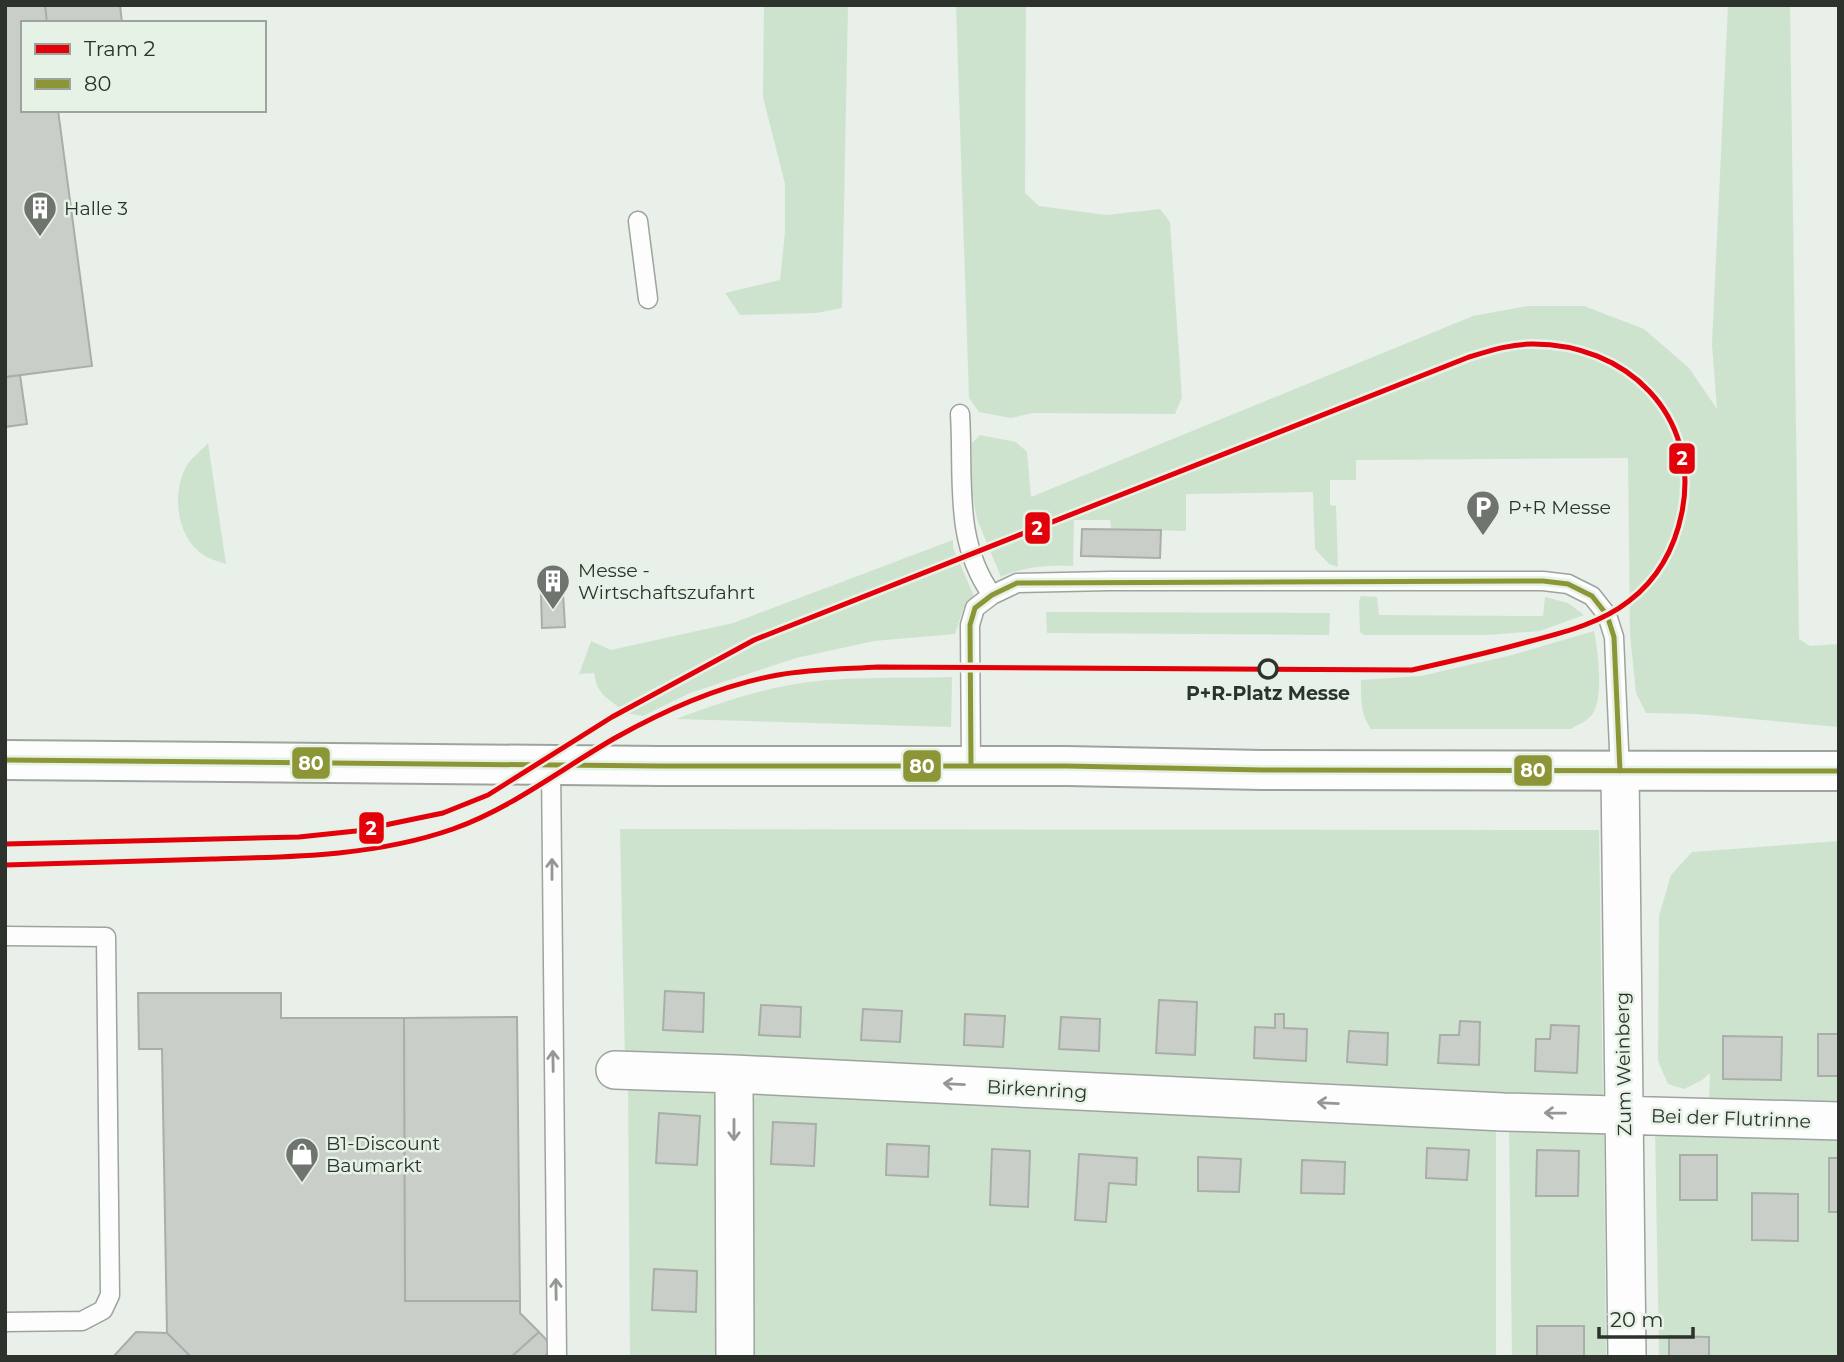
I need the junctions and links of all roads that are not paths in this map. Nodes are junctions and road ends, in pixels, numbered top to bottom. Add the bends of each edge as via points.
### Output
1 (638, 221) dead end
2 (648, 299) dead end
3 (960, 414) dead end
4 (992, 595) junction
5 (5, 760) edge
6 (551, 765) junction
7 (971, 766) junction
8 (1620, 771) junction
9 (1839, 771) edge
10 (5, 936) edge
11 (615, 1070) dead end
12 (734, 1074) junction
13 (1623, 1114) junction
14 (1839, 1121) edge
15 (5, 1322) edge
16 (557, 1357) edge
17 (735, 1357) edge
18 (1627, 1357) edge

1 - 2 lane
3 - 4 lane via 963,518 969,554
4 - 7 lane via 975,608 970,625
4 - 8 lane via 1017,583 1110,581 1568,584 1592,596 1607,615 1614,638
5 - 6 main road
6 - 7 main road
16 -> 6 lane
7 - 8 main road
8 - 9 main road
8 - 13 street, Zum Weinberg
10 - 15 lane via 106,937 110,1296 103,1310 82,1321
11 - 12 street, Birkenring
13 -> 12 street, Birkenring
12 -> 17 street
13 - 14 street, Bei der Flutrinne
13 - 18 street, Zum Weinberg

